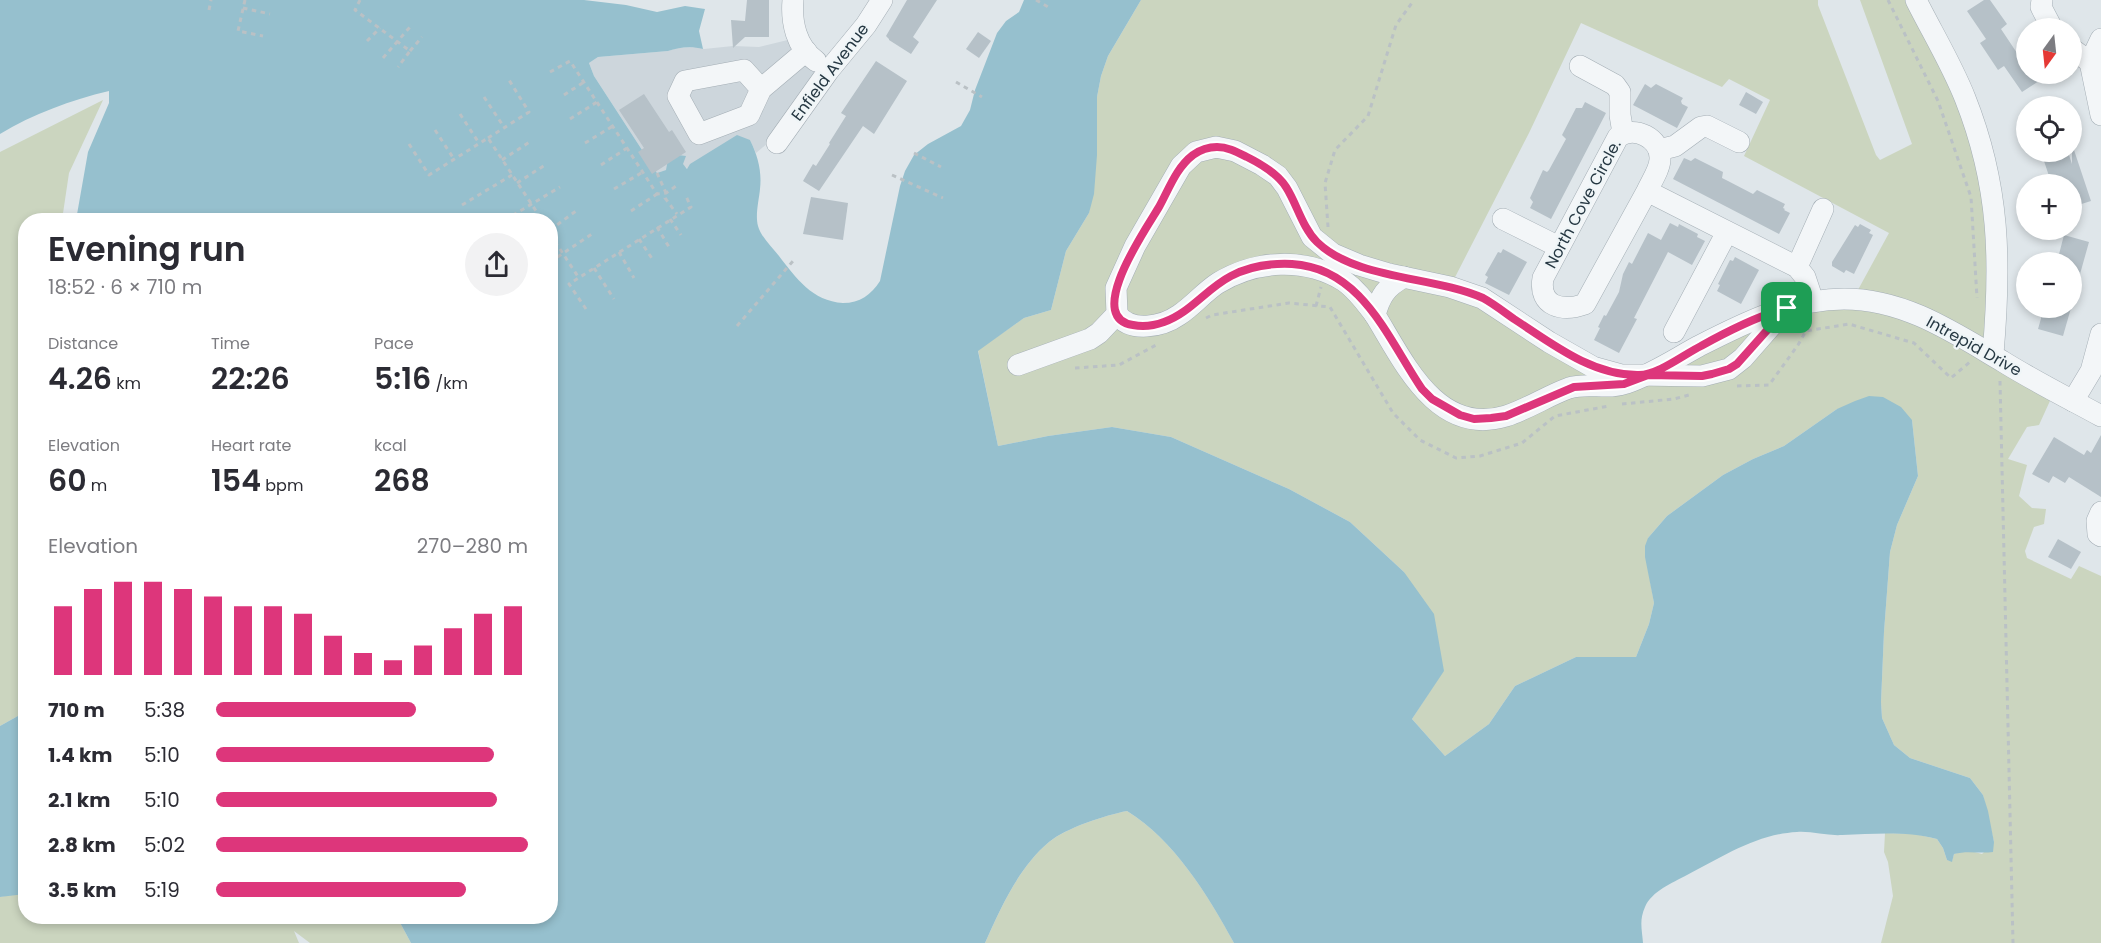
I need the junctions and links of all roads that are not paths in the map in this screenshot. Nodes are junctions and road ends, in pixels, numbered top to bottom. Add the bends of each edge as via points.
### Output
1 (793, 0) edge
2 (882, 0) edge
3 (1916, 0) edge
4 (2042, 0) edge
5 (2047, 18) edge
6 (2101, 39) edge
7 (806, 51) junction
8 (2082, 56) edge
9 (2090, 62) junction
10 (1580, 66) dead end
11 (829, 70) junction
12 (761, 89) dead end
13 (2101, 116) edge
14 (1623, 133) junction
15 (1739, 142) dead end
16 (777, 143) dead end
17 (1659, 150) junction
18 (1647, 191) junction
19 (1823, 209) dead end
20 (1503, 219) dead end
21 (1727, 232) junction
22 (1559, 247) junction
23 (1797, 267) junction
24 (1404, 277) junction
25 (1813, 301) junction
26 (1787, 308) junction
27 (1117, 314) junction
28 (1375, 315) junction
29 (1674, 332) dead end
30 (2101, 334) edge
31 (1996, 357) junction
32 (1018, 364) dead end
33 (1648, 375) junction
34 (2073, 401) junction
35 (2101, 416) edge
36 (2101, 512) edge
37 (2100, 535) edge

1 - 7 street via 796,33
2 - 11 street, Enfield Avenue
3 - 31 street via 1964,96 1987,173 1996,216
4 - 5 street
6 - 9 street
7 - 11 street
7 - 12 street
8 - 9 street
9 - 13 street
10 - 14 street via 1615,85 1620,92
11 - 16 street, Enfield Avenue
14 - 17 street, North Cove Circle. via 1634,131 1645,136
14 - 22 street, North Cove Circle.
15 - 17 street via 1707,126 1675,146
17 - 18 street, North Cove Circle. via 1660,161
18 - 21 street
18 - 22 street, North Cove Circle. via 1585,304 1575,308 1553,305 1541,288
19 - 23 street
20 - 22 street
21 - 23 street
21 - 29 street
23 - 25 street
24 - 27 street via 1359,265 1326,249 1312,237 1278,176 1235,151 1216,147 1196,152 1181,166 1116,288
24 - 28 street via 1380,297
24 - 33 street via 1482,298 1593,367 1622,375
25 - 26 street, Intrepid Drive
25 - 31 street, Intrepid Drive via 1847,299 1884,304 1945,326
26 - 33 street, Intrepid Drive via 1753,320
26 - 33 street via 1729,369 1702,376
27 - 28 street, Intrepid Drive via 1128,325 1169,320 1223,280 1246,269 1300,265 1343,280
27 - 32 street via 1090,339
28 - 33 street, Intrepid Drive via 1422,389 1445,408 1474,419 1506,416 1574,387 1624,384
30 - 34 street via 2091,371
31 - 34 street, Intrepid Drive
34 - 35 street, Intrepid Drive
36 - 37 street via 2097,521

